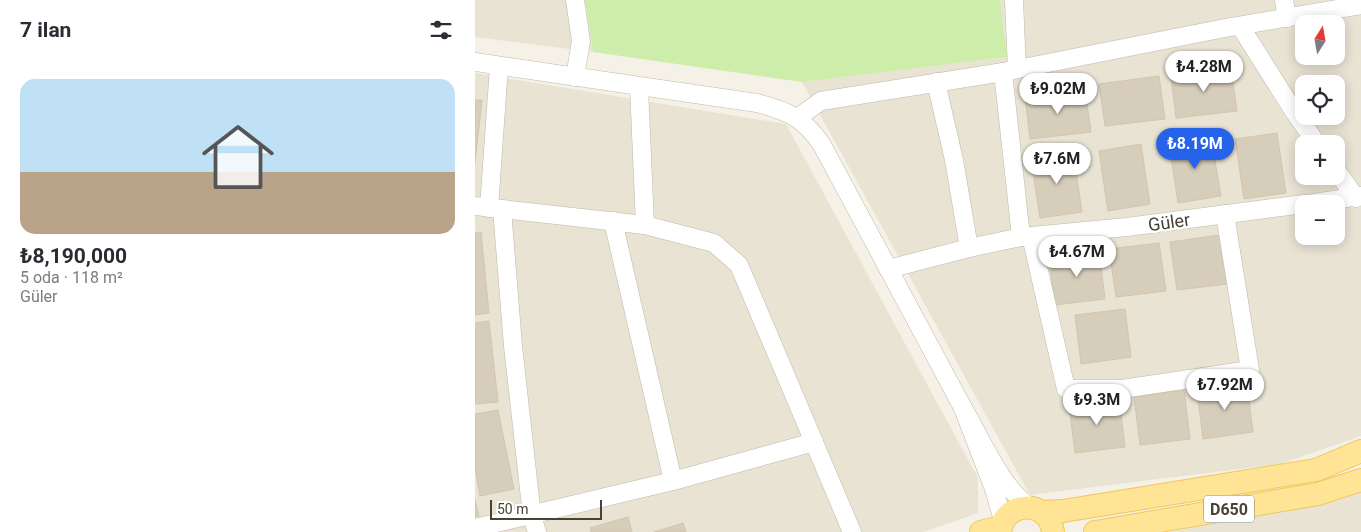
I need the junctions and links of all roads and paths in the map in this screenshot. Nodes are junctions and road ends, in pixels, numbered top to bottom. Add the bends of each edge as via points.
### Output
1 (575, 0) edge
2 (1014, 0) edge
3 (1284, 0) edge
4 (1361, 5) edge
5 (1287, 18) junction
6 (1240, 26) junction
7 (475, 62) edge
8 (499, 66) junction
9 (1010, 70) junction
10 (575, 77) junction
11 (937, 82) junction
12 (639, 86) junction
13 (797, 118) junction
14 (1311, 135) edge
15 (1345, 181) edge
16 (1359, 197) edge
17 (1345, 199) edge
18 (1295, 205) edge
19 (489, 208) edge
20 (1225, 214) junction
21 (613, 221) junction
22 (645, 225) junction
23 (1026, 236) junction
24 (969, 248) junction
25 (888, 269) junction
26 (963, 408) junction
27 (814, 442) junction
28 (1361, 451) edge
29 (1361, 480) edge
30 (673, 481) junction
31 (1036, 510) junction
32 (534, 524) edge
33 (475, 528) edge
34 (996, 528) edge
35 (852, 532) edge
36 (1053, 532) edge
37 (1095, 532) edge

1 - 10 street via 581,41
2 - 9 street
3 - 5 street
4 - 5 street
5 - 6 street
6 - 9 street
6 - 14 street
7 - 8 street
8 - 10 street
8 - 19 street
9 - 11 street
9 - 23 street
10 - 12 street
11 - 13 street via 821,101
11 - 24 street
12 - 13 street via 757,104
12 - 22 street
13 - 25 street via 811,128 822,145
15 - 16 street
16 - 17 street, Güler
18 - 20 street, Güler
19 - 21 street
19 - 32 street via 513,346
20 - 23 street, Güler
20 - 23 street via 1250,370 1122,389 1067,389
21 - 22 street
21 - 30 street
22 - 27 street via 714,243 739,265
23 - 24 street, Güler
24 - 25 street, Güler
25 - 26 street
26 - 31 street via 1008,484 1021,501
26 - 34 street via 994,489
27 - 30 street
27 - 35 street
28 - 31 main road via 1316,470 1063,511
29 - 37 main road, D650 via 1318,494
30 - 32 street
31 - 34 main road via 1014,510
31 - 36 main road via 1051,522
32 - 33 street

